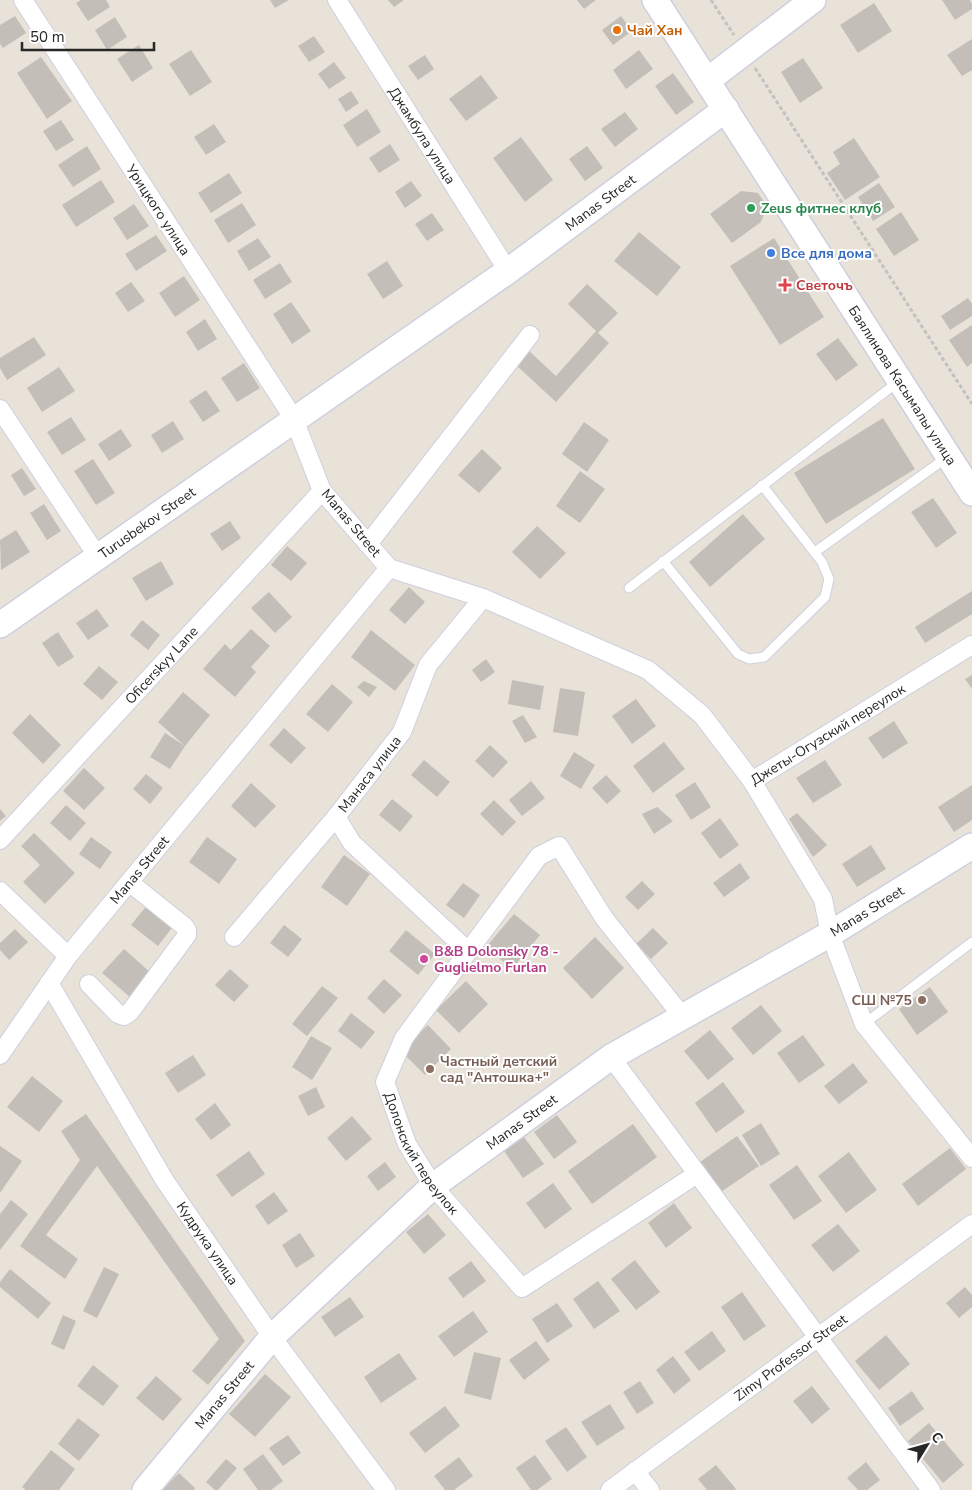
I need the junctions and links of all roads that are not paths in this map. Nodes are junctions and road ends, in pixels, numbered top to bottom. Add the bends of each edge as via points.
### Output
1 (23, 0) edge
2 (337, 0) edge
3 (655, 0) edge
4 (813, 0) edge
5 (708, 80) junction
6 (726, 109) junction
7 (508, 271) junction
8 (530, 335) dead end
9 (900, 380) junction
10 (0, 409) edge
11 (294, 419) junction
12 (948, 456) junction
13 (762, 485) junction
14 (322, 492) junction
15 (972, 493) edge
16 (368, 544) junction
17 (814, 552) junction
18 (98, 557) junction
19 (663, 562) junction
20 (389, 568) junction
21 (629, 588) dead end
22 (483, 598) junction
23 (0, 625) edge
24 (972, 645) edge
25 (752, 781) junction
26 (336, 817) junction
27 (0, 840) edge
28 (972, 846) edge
29 (129, 882) junction
30 (0, 891) edge
31 (830, 934) junction
32 (234, 937) dead end
33 (972, 942) edge
34 (468, 952) junction
35 (68, 956) junction
36 (49, 983) junction
37 (89, 984) dead end
38 (683, 1017) junction
39 (864, 1024) junction
40 (0, 1055) edge
41 (611, 1057) junction
42 (972, 1158) edge
43 (697, 1174) junction
44 (433, 1186) junction
45 (972, 1224) edge
46 (272, 1337) junction
47 (817, 1337) junction
48 (635, 1471) junction
49 (144, 1490) edge
50 (386, 1490) edge
51 (610, 1490) edge
52 (650, 1490) edge
53 (930, 1490) edge

1 - 11 street, Урицкого улица
2 - 7 street, Джамбула улица
3 - 5 street, Баялинова Касымалы улица
4 - 5 street
5 - 6 street, Баялинова Касымалы улица
6 - 7 street, Manas Street
6 - 9 street, Баялинова Касымалы улица
7 - 11 street, Manas Street
8 - 16 street
9 - 12 street, Баялинова Касымалы улица
9 - 13 lane
10 - 18 street
11 - 14 street, Manas Street
11 - 18 street, Turusbekov Street
12 - 15 street, Баялинова Касымалы улица
12 - 17 lane
13 - 17 lane
13 - 19 lane
14 - 16 street, Manas Street
14 - 27 street, Oficerskyy Lane
16 - 20 street, Manas Street
17 - 19 lane via 829,579 825,597 764,657 749,659 738,654
18 - 23 street, Turusbekov Street
19 - 21 lane
20 - 22 street
20 - 29 street, Manas Street
22 - 25 street via 648,670 702,715
22 - 26 street, Манаса улица via 428,665 402,732
24 - 25 street, Джеты-Огузский переулок
25 - 31 street, Джеты-Огузский переулок via 824,899
26 - 32 street, Манаса улица
26 - 34 street via 352,843
28 - 31 street, Manas Street
29 - 35 street, Manas Street
29 - 37 street via 184,926 187,935 124,1016 118,1014
30 - 35 street
31 - 38 street, Manas Street
31 - 39 street, Джеты-Огузский переулок
33 - 39 lane
34 - 38 street, Долонский переулок via 539,856 560,846 604,918
34 - 44 street, Долонский переулок via 404,1038 385,1082 407,1144
35 - 36 street, Manas Street
36 - 40 street, Manas Street
36 - 46 street, Кудрука улица via 165,1181
38 - 41 street, Manas Street
39 - 42 street, Джеты-Огузский переулок
41 - 43 street
41 - 44 street, Manas Street
43 - 44 street, Долонский переулок via 522,1288
43 - 47 street
44 - 46 street, Manas Street
45 - 47 street, Zimy Professor Street
46 - 49 street, Manas Street
46 - 50 street, Кудрука улица
47 - 48 street, Zimy Professor Street
47 - 53 street
48 - 51 street, Zimy Professor Street
48 - 52 street

